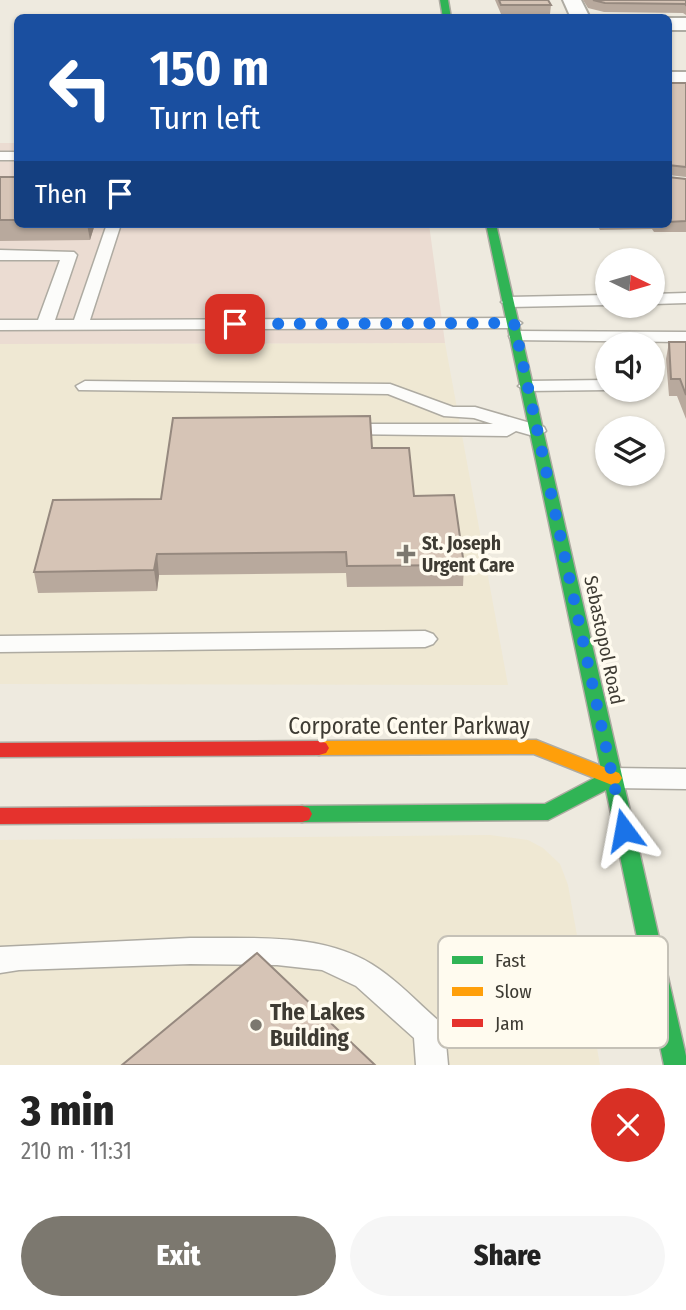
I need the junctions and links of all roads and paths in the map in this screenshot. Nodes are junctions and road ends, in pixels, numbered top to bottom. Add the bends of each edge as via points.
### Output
1 (113, 228) edge
2 (492, 228) edge
3 (0, 255) edge
4 (686, 298) edge
5 (665, 299) edge
6 (595, 300) edge
7 (509, 302) junction
8 (0, 325) edge
9 (45, 325) junction
10 (80, 325) junction
11 (515, 330) junction
12 (594, 337) joint
13 (686, 337) edge
14 (595, 385) edge
15 (85, 386) dead end
16 (527, 386) junction
17 (321, 428) edge
18 (537, 431) junction
19 (425, 639) dead end
20 (0, 644) edge
21 (0, 750) edge
22 (612, 778) junction
23 (686, 779) edge
24 (0, 816) edge
25 (647, 936) edge
26 (0, 960) edge
27 (668, 1029) edge
28 (432, 1065) edge
29 (676, 1065) edge

1 - 10 lane
2 - 7 main road, Sebastopol Road
3 - 9 lane via 69,255
4 - 5 lane
6 - 7 lane
7 - 11 main road, Sebastopol Road
8 - 9 lane
9 - 10 lane
10 - 11 lane
11 - 12 lane
11 - 16 main road, Sebastopol Road
12 - 13 lane
14 - 16 lane
15 - 18 lane via 390,389 451,412 475,413
16 - 18 main road, Sebastopol Road
17 - 18 lane
18 - 22 main road, Sebastopol Road
19 - 20 lane
21 - 22 main road, Corporate Center Parkway via 536,747
22 - 23 lane
22 - 24 main road via 548,812
22 - 25 main road, Sebastopol Road
26 - 28 lane via 190,951 277,952 325,958 367,976 429,1032
27 - 29 main road, Sebastopol Road

